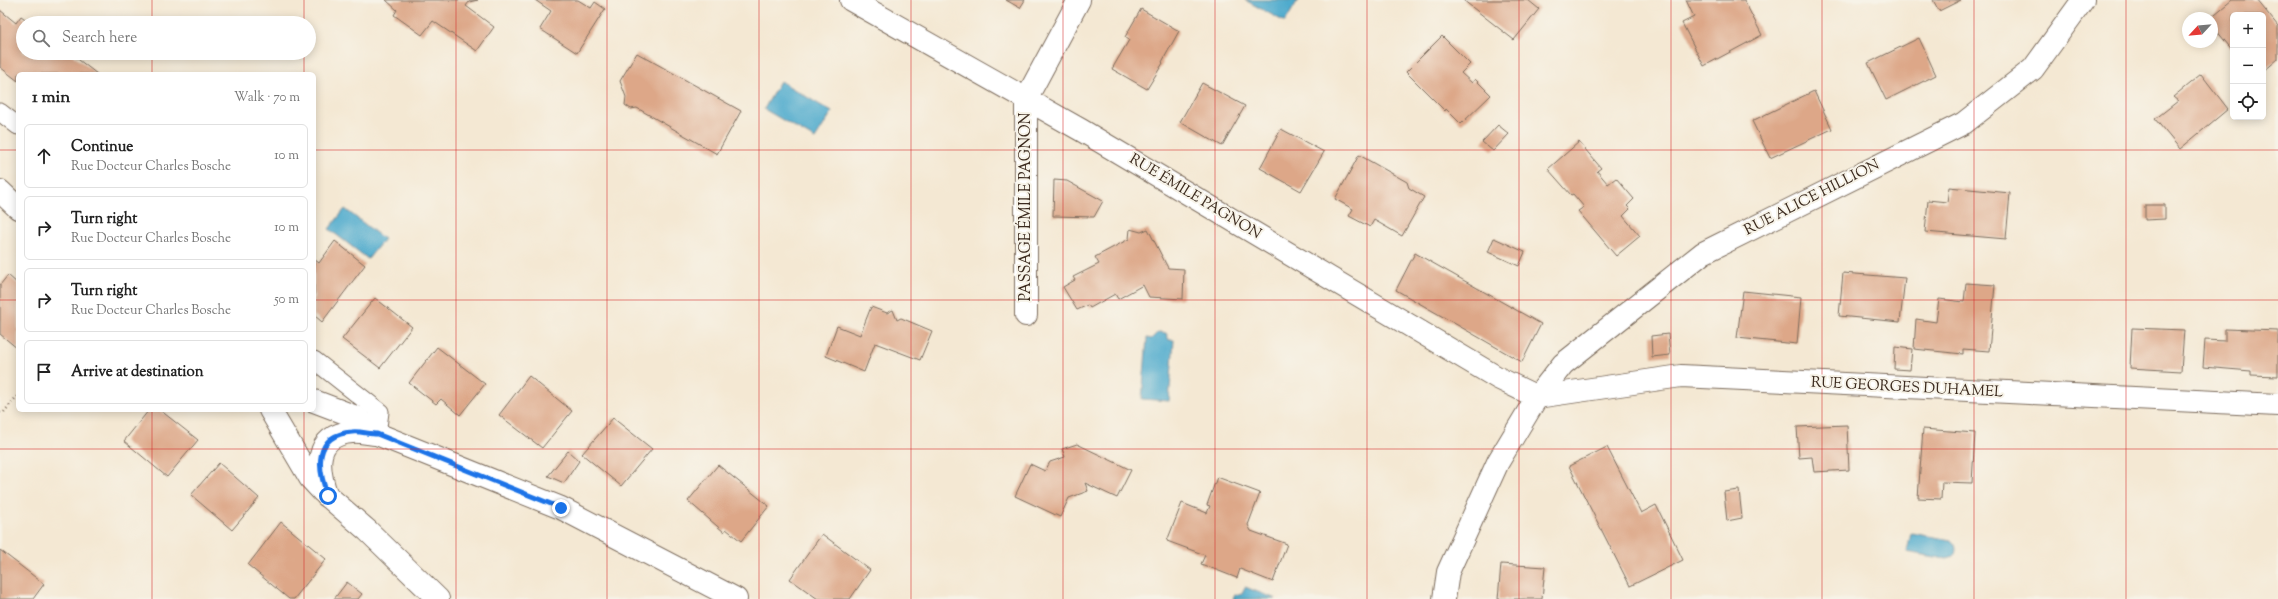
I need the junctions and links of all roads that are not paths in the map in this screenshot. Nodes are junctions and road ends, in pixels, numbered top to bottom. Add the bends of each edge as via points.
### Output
1 (851, 0) edge
2 (1080, 0) edge
3 (2083, 0) edge
4 (1026, 99) junction
5 (0, 112) edge
6 (16, 124) edge
7 (0, 191) edge
8 (16, 206) edge
9 (1026, 315) dead end
10 (316, 362) edge
11 (1537, 397) junction
12 (316, 402) edge
13 (2278, 405) edge
14 (271, 412) edge
15 (377, 434) junction
16 (328, 496) junction
17 (438, 599) edge
18 (736, 599) edge
19 (1444, 599) edge

1 - 4 street, RUE ÉMILE PAGNON
2 - 4 street
3 - 11 street, RUE ALICE HILLION via 2033,69 1964,123 1703,253 1562,364
4 - 9 street, PASSAGE ÉMILE PAGNON
4 - 11 street, RUE ÉMILE PAGNON via 1498,378
5 - 6 lane
7 - 8 street
10 - 15 lane via 380,412
11 - 13 street, RUE GEORGES DUHAMEL via 1681,376
11 - 19 street, RUE ALICE HILLION via 1498,462 1448,572
12 - 15 street via 356,417
14 - 16 street via 304,471
15 - 16 street via 352,432 336,436 326,443 320,454 321,480
15 - 18 street via 561,508
16 - 17 street

